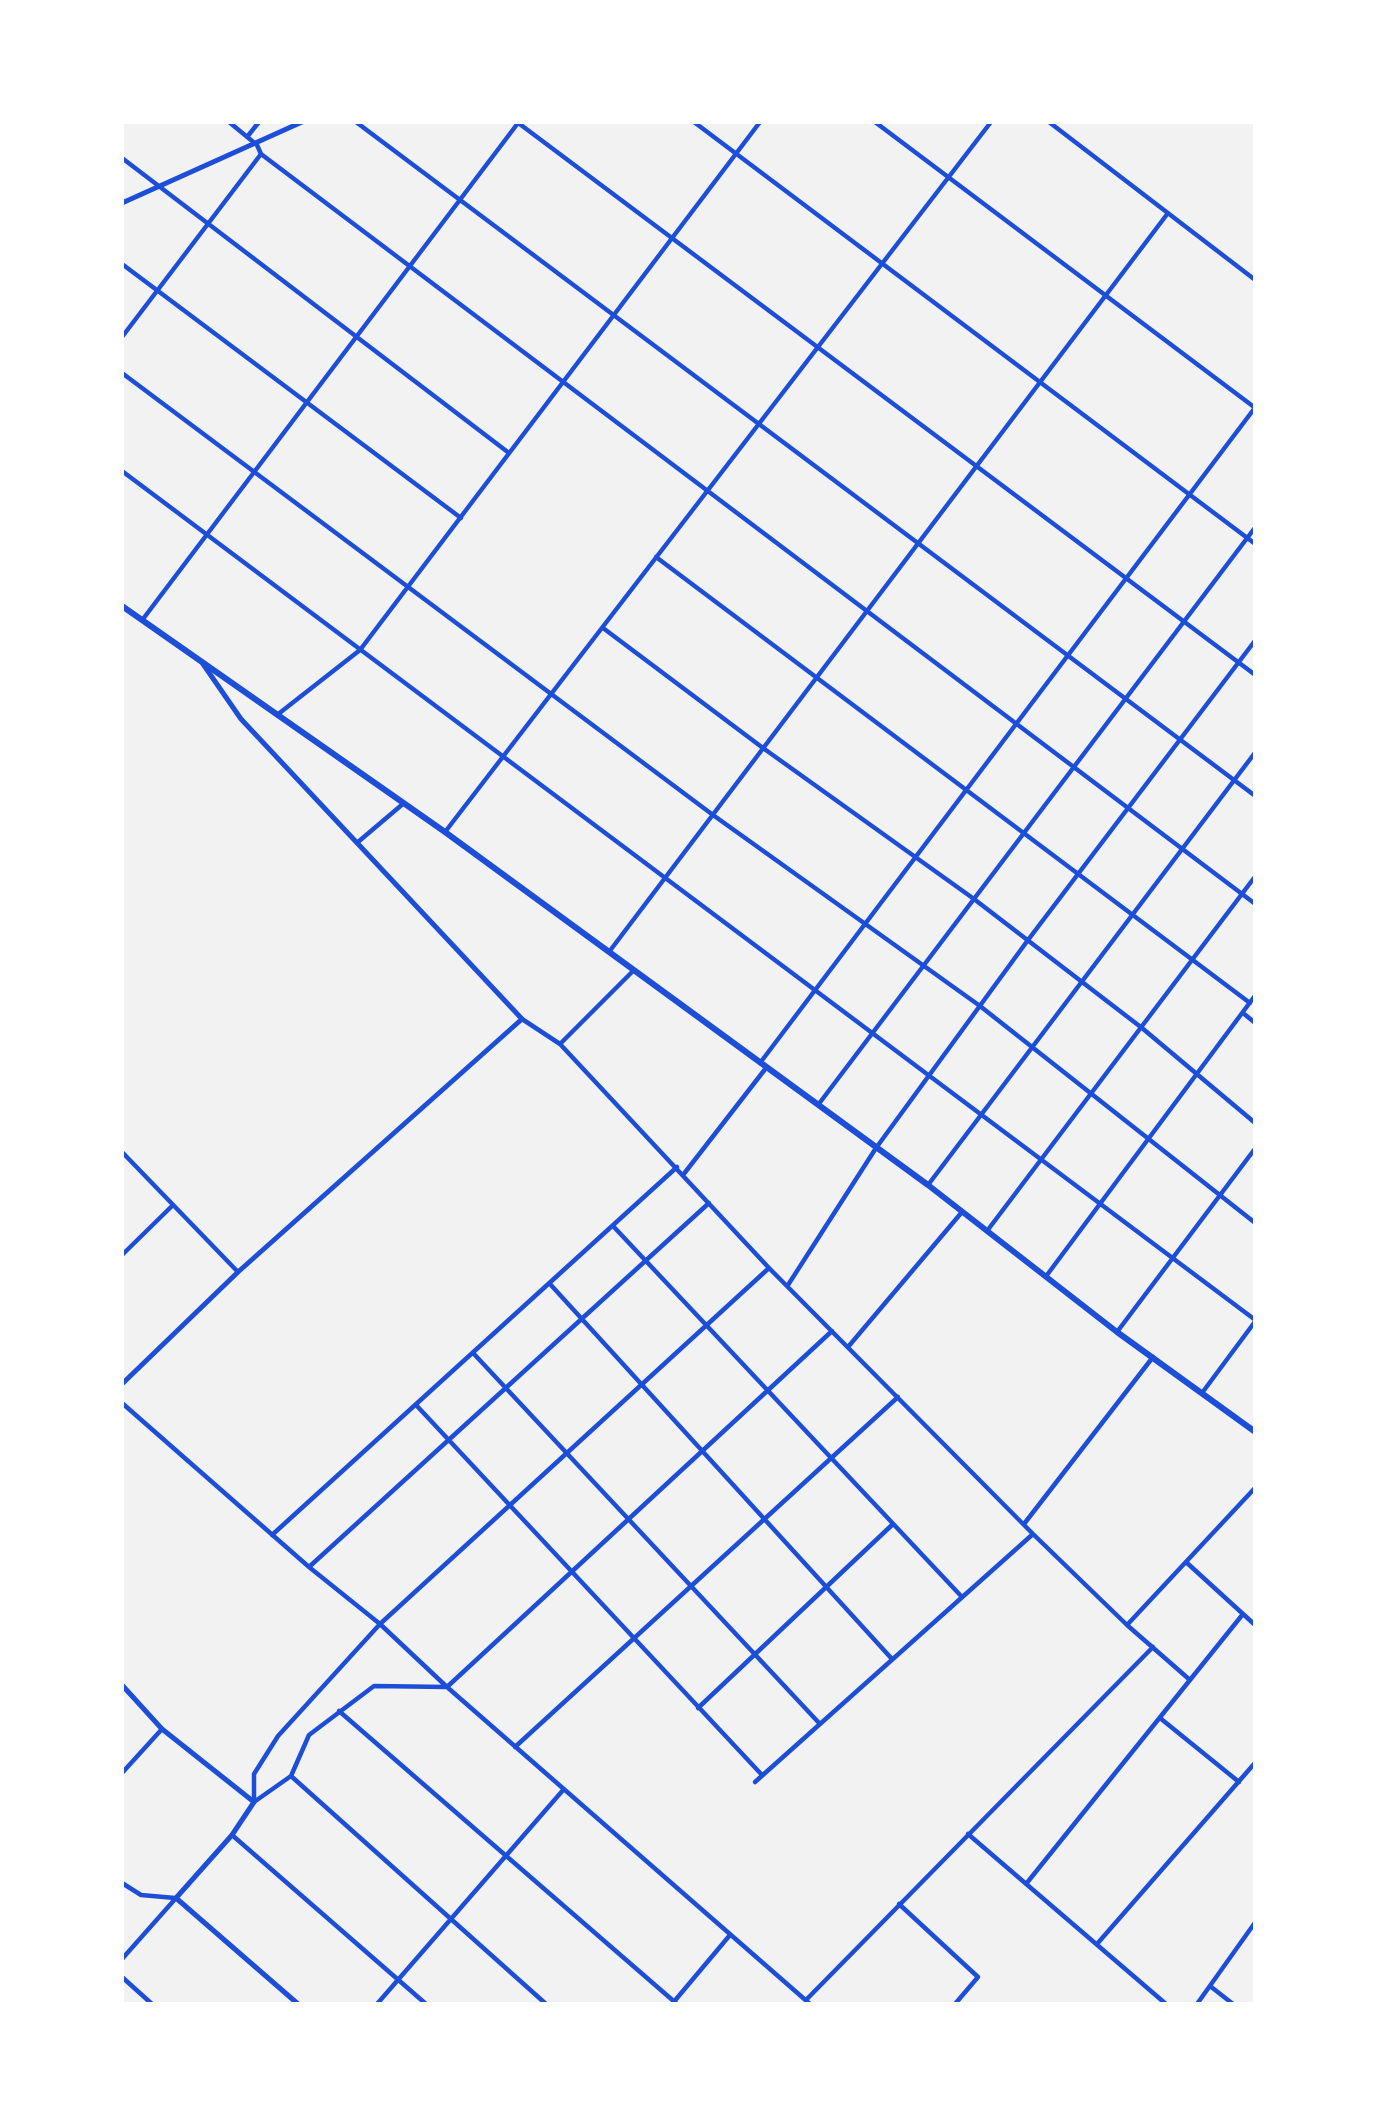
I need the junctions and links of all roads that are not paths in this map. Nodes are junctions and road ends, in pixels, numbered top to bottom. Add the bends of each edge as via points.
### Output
1 (229, 122) edge
2 (259, 122) edge
3 (302, 122) edge
4 (356, 122) edge
5 (694, 122) edge
6 (760, 122) edge
7 (875, 122) edge
8 (991, 122) edge
9 (1049, 122) edge
10 (518, 123) edge
11 (247, 137) junction
12 (257, 145) junction
13 (261, 154) junction
14 (736, 154) junction
15 (122, 158) edge
16 (948, 178) junction
17 (158, 186) junction
18 (460, 200) junction
19 (122, 203) edge
20 (1168, 213) junction
21 (208, 224) junction
22 (672, 239) junction
23 (122, 264) edge
24 (882, 264) junction
25 (410, 267) junction
26 (1255, 279) edge
27 (158, 290) junction
28 (1106, 296) junction
29 (614, 316) junction
30 (122, 337) edge
31 (357, 337) junction
32 (818, 348) junction
33 (122, 373) edge
34 (563, 382) junction
35 (1041, 382) junction
36 (307, 402) junction
37 (1255, 408) edge
38 (759, 425) junction
39 (509, 453) junction
40 (976, 467) junction
41 (122, 471) edge
42 (254, 472) junction
43 (708, 491) junction
44 (1190, 495) junction
45 (461, 518) junction
46 (1255, 529) edge
47 (207, 535) junction
48 (1248, 538) junction
49 (1255, 543) edge
50 (918, 544) junction
51 (656, 557) junction
52 (1126, 579) junction
53 (408, 587) junction
54 (122, 606) edge
55 (867, 611) junction
56 (143, 620) junction
57 (1184, 622) junction
58 (602, 628) junction
59 (1255, 642) edge
60 (360, 650) junction
61 (1068, 656) junction
62 (1238, 663) junction
63 (203, 664) junction
64 (1255, 674) edge
65 (817, 678) junction
66 (551, 694) junction
67 (1125, 699) junction
68 (276, 716) junction
69 (1017, 724) junction
70 (1180, 738) junction
71 (763, 748) junction
72 (1255, 754) edge
73 (503, 757) junction
74 (1074, 767) junction
75 (1236, 779) junction
76 (966, 790) junction
77 (1255, 794) edge
78 (404, 803) junction
79 (1129, 807) junction
80 (713, 815) junction
81 (445, 832) junction
82 (1024, 833) junction
83 (358, 842) junction
84 (1184, 847) junction
85 (914, 857) junction
86 (1079, 873) junction
87 (665, 878) junction
88 (1255, 878) edge
89 (1242, 894) junction
90 (974, 899) junction
91 (1255, 903) edge
92 (1134, 913) junction
93 (864, 923) junction
94 (1028, 940) junction
95 (609, 952) junction
96 (1193, 960) junction
97 (923, 966) junction
98 (634, 970) junction
99 (1083, 983) junction
100 (815, 990) junction
101 (1255, 997) edge
102 (1250, 1003) junction
103 (980, 1006) junction
104 (1243, 1013) junction
105 (522, 1019) junction
106 (1255, 1022) edge
107 (1142, 1028) junction
108 (872, 1034) junction
109 (560, 1044) junction
110 (1033, 1047) junction
111 (760, 1063) junction
112 (766, 1068) junction
113 (928, 1076) junction
114 (1195, 1076) junction
115 (1094, 1093) junction
116 (817, 1106) junction
117 (983, 1114) junction
118 (1255, 1122) edge
119 (1149, 1138) junction
120 (876, 1148) junction
121 (1255, 1150) edge
122 (122, 1152) edge
123 (1041, 1160) junction
124 (677, 1167) junction
125 (683, 1175) junction
126 (929, 1185) junction
127 (1219, 1197) junction
128 (709, 1203) junction
129 (1100, 1204) junction
130 (173, 1205) junction
131 (962, 1212) junction
132 (1255, 1222) edge
133 (613, 1226) junction
134 (987, 1231) junction
135 (122, 1255) edge
136 (1173, 1259) junction
137 (645, 1261) junction
138 (769, 1268) junction
139 (238, 1272) junction
140 (1046, 1275) junction
141 (550, 1284) junction
142 (788, 1285) junction
143 (581, 1320) junction
144 (1255, 1321) edge
145 (706, 1326) junction
146 (832, 1331) junction
147 (1116, 1332) junction
148 (848, 1347) junction
149 (474, 1354) junction
150 (1153, 1357) junction
151 (122, 1384) edge
152 (641, 1385) junction
153 (505, 1389) junction
154 (767, 1391) junction
155 (1202, 1393) junction
156 (898, 1397) junction
157 (122, 1403) edge
158 (417, 1406) junction
159 (1255, 1431) edge
160 (449, 1440) junction
161 (702, 1451) junction
162 (566, 1453) junction
163 (831, 1459) junction
164 (1255, 1489) edge
165 (509, 1505) junction
166 (629, 1520) junction
167 (765, 1520) junction
168 (893, 1524) junction
169 (1024, 1524) junction
170 (1033, 1534) junction
171 (272, 1535) junction
172 (1186, 1562) junction
173 (309, 1567) junction
174 (572, 1573) junction
175 (692, 1587) junction
176 (826, 1587) junction
177 (962, 1597) junction
178 (1243, 1614) junction
179 (380, 1624) junction
180 (1255, 1624) edge
181 (1127, 1625) junction
182 (635, 1640) junction
183 (1153, 1647) junction
184 (755, 1654) junction
185 (892, 1659) junction
186 (1190, 1680) junction
187 (122, 1685) edge
188 (447, 1687) junction
189 (698, 1708) junction
190 (339, 1711) junction
191 (1160, 1718) junction
192 (820, 1724) junction
193 (162, 1728) junction
194 (515, 1747) junction
195 (1255, 1764) edge
196 (122, 1773) edge
197 (762, 1775) junction
198 (291, 1776) junction
199 (755, 1782) dead end
200 (1239, 1782) junction
201 (564, 1789) junction
202 (254, 1802) junction
203 (968, 1834) junction
204 (232, 1835) junction
205 (507, 1855) junction
206 (122, 1883) edge
207 (1026, 1884) junction
208 (176, 1898) junction
209 (899, 1904) junction
210 (450, 1920) junction
211 (1255, 1924) edge
212 (730, 1935) junction
213 (1097, 1944) junction
214 (122, 1959) edge
215 (122, 1977) edge
216 (398, 1979) junction
217 (1210, 1986) junction
218 (808, 2002) edge
219 (674, 2003) edge
220 (152, 2004) edge
221 (298, 2004) edge
222 (377, 2004) edge
223 (426, 2004) edge
224 (546, 2004) edge
225 (955, 2004) edge
226 (1166, 2004) edge
227 (1197, 2004) edge
228 (1233, 2004) edge

1 - 11 street
2 - 11 street
3 - 12 street
4 - 18 street
5 - 14 street
6 - 14 street
7 - 16 street
8 - 16 street
9 - 20 street
10 - 18 street
10 - 22 street
11 - 12 street
12 - 13 street
12 - 17 street
13 - 21 street
13 - 25 street
14 - 22 street
14 - 24 street
15 - 17 street
16 - 24 street
16 - 28 street
17 - 19 street
17 - 21 street
18 - 25 street
18 - 29 street
20 - 26 street
20 - 28 street
21 - 27 street
21 - 31 street
22 - 29 street
22 - 32 street
23 - 27 street
24 - 32 street
24 - 35 street
25 - 31 street
25 - 34 street
27 - 30 street
27 - 36 street
28 - 35 street
28 - 37 street
29 - 34 street
29 - 38 street
31 - 36 street
31 - 39 street
32 - 38 street
32 - 40 street
33 - 42 street
34 - 39 street
34 - 43 street
35 - 40 street
35 - 44 street
36 - 42 street
36 - 45 street
37 - 44 street
38 - 43 street
38 - 50 street
39 - 45 street
40 - 50 street
40 - 52 street
41 - 47 street
42 - 47 street
42 - 53 street
43 - 51 street
43 - 55 street
44 - 48 street
44 - 52 street
45 - 53 street
46 - 48 street
47 - 56 street
47 - 60 street
48 - 49 street
48 - 57 street
50 - 55 street
50 - 61 street
51 - 58 street
51 - 65 street
52 - 57 street
52 - 61 street
53 - 60 street
53 - 66 street
54 - 56 main road
55 - 65 street
55 - 69 street
56 - 63 main road
57 - 62 street
57 - 67 street
58 - 66 street
58 - 71 street
59 - 62 street
60 - 68 street
60 - 73 street
61 - 67 street
61 - 69 street
62 - 64 street
62 - 70 street
63 - 68 main road
63 - 83 street via 242,719
65 - 71 street
65 - 76 street
66 - 73 street
66 - 80 street
67 - 70 street
67 - 74 street
68 - 78 main road
69 - 74 street
69 - 76 street
70 - 75 street
70 - 79 street
71 - 80 street
71 - 85 street
72 - 75 street
73 - 81 street
73 - 87 street
74 - 79 street
74 - 82 street
75 - 77 street
75 - 84 street
76 - 82 street
76 - 85 street
78 - 81 main road
78 - 83 street
79 - 84 street
79 - 86 street
80 - 87 street
80 - 93 street
81 - 95 main road
82 - 86 street
82 - 90 street
83 - 105 street
84 - 89 street
84 - 92 street
85 - 90 street
85 - 93 street
86 - 92 street
86 - 94 street
87 - 95 street
87 - 100 street
88 - 89 street
89 - 91 street
89 - 96 street
90 - 94 street
90 - 97 street
92 - 96 street
92 - 99 street
93 - 97 street
93 - 100 street
94 - 99 street
94 - 103 street
95 - 98 main road
96 - 102 street
96 - 107 street
97 - 103 street
97 - 108 street
98 - 109 street
98 - 111 main road
99 - 107 street
99 - 110 street
100 - 108 street
100 - 111 street
101 - 102 street
102 - 104 street
103 - 110 street
103 - 113 street
104 - 106 street
104 - 114 street
105 - 109 street
105 - 139 street
107 - 114 street
107 - 115 street
108 - 113 street
108 - 116 street
109 - 124 street
110 - 115 street
110 - 117 street
111 - 112 main road
112 - 116 main road
112 - 125 street
113 - 117 street
113 - 120 street
114 - 118 street
114 - 119 street
115 - 119 street
115 - 123 street
116 - 120 main road
117 - 123 street
117 - 126 street
119 - 127 street
119 - 129 street
120 - 126 main road
120 - 142 street
121 - 127 street
122 - 130 street
123 - 129 street
123 - 134 street
124 - 125 street
124 - 133 street
125 - 128 street
126 - 131 main road
127 - 132 street
127 - 136 street
128 - 137 street
128 - 138 street
129 - 136 street
129 - 140 street
130 - 135 street
130 - 139 street
131 - 134 main road
131 - 148 street
133 - 137 street
133 - 141 street
134 - 140 main road
136 - 144 street
136 - 147 street
137 - 143 street
137 - 145 street
138 - 142 street
138 - 145 street
139 - 151 street
140 - 147 main road
141 - 143 street
141 - 149 street
142 - 146 street
143 - 152 street
143 - 153 street
144 - 155 street
145 - 152 street
145 - 154 street
146 - 148 street
146 - 154 street
147 - 150 main road
148 - 156 street
149 - 153 street
149 - 158 street
150 - 155 main road
150 - 169 street
152 - 161 street
152 - 162 street
153 - 160 street
153 - 162 street
154 - 161 street
154 - 163 street
155 - 159 main road
156 - 163 street
156 - 169 street
157 - 171 street
158 - 160 street
158 - 171 street
160 - 165 street
160 - 173 street
161 - 166 street
161 - 167 street
162 - 165 street
162 - 166 street
163 - 167 street
163 - 168 street
164 - 172 street
165 - 174 street
165 - 179 street
166 - 174 street
166 - 175 street
167 - 175 street
167 - 176 street
168 - 176 street
168 - 177 street
169 - 170 street
170 - 177 street
170 - 181 street
171 - 173 street
172 - 178 street
172 - 181 street
173 - 179 street
174 - 182 street
174 - 188 street
175 - 182 street
175 - 184 street
176 - 184 street
176 - 185 street
177 - 185 street
178 - 180 street
178 - 186 street
179 - 188 street
179 - 202 street via 278,1735 254,1774
181 - 183 street
182 - 189 street
182 - 194 street
183 - 186 street
183 - 203 street
184 - 189 street
184 - 192 street
185 - 192 street
186 - 191 street
187 - 193 street
188 - 190 street via 374,1686
188 - 194 street
189 - 197 street
190 - 198 street via 309,1735
190 - 205 street
191 - 200 street
191 - 207 street
192 - 197 street
193 - 196 street
193 - 202 street
194 - 201 street
195 - 200 street
197 - 199 street
198 - 202 street
198 - 210 street
200 - 213 street
201 - 205 street
201 - 212 street
202 - 204 street
203 - 207 street
203 - 209 street
204 - 208 street
204 - 216 street
205 - 210 street
205 - 219 street
206 - 208 street via 141,1895
207 - 213 street
208 - 214 street
208 - 221 street
209 - 218 street
209 - 225 street via 978,1978
210 - 216 street
210 - 224 street
211 - 217 street
212 - 218 street
212 - 219 street
213 - 226 street
215 - 220 street
216 - 222 street
216 - 223 street
217 - 227 street
217 - 228 street

